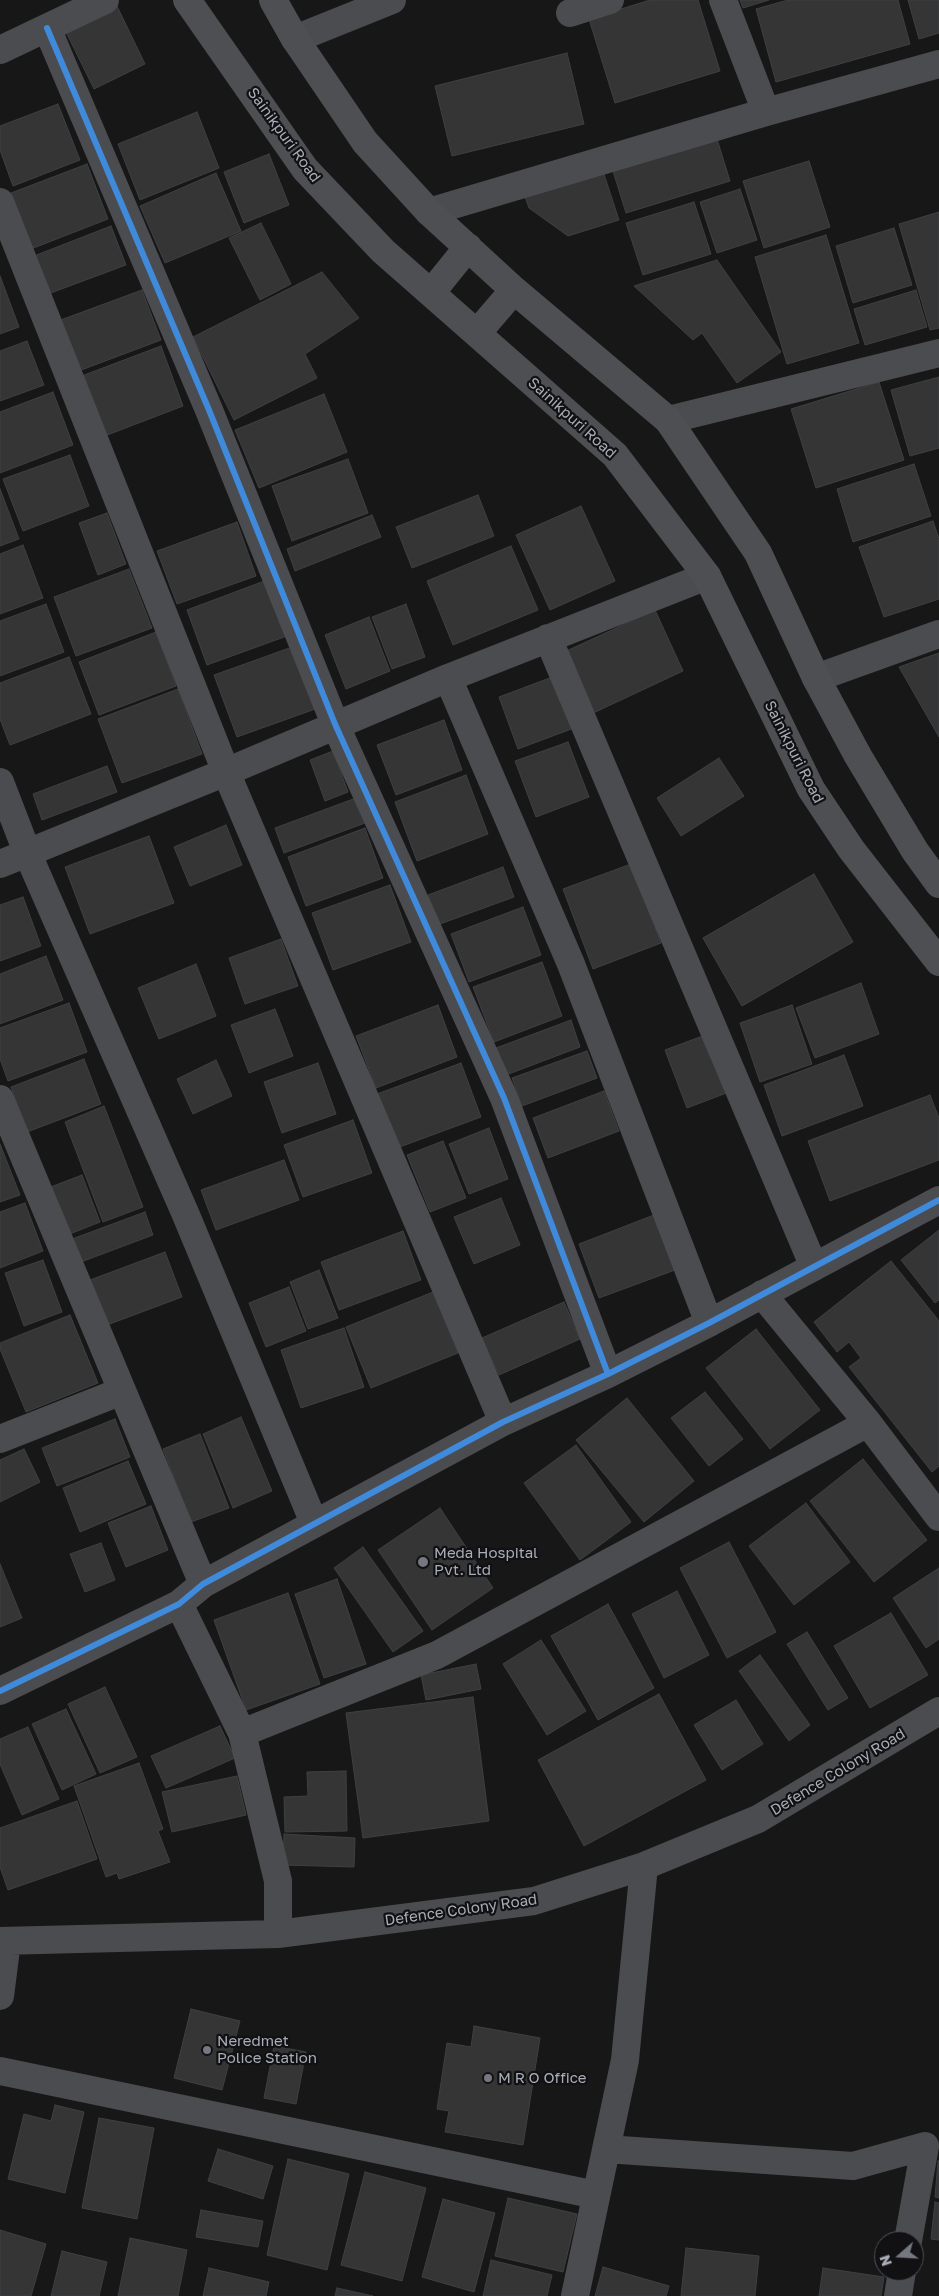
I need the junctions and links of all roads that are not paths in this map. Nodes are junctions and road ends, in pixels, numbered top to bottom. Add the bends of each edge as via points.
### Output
1 (105, 0) edge
2 (187, 0) edge
3 (273, 0) edge
4 (392, 0) edge
5 (610, 0) edge
6 (723, 0) edge
7 (570, 14) dead end
8 (47, 28) junction
9 (294, 39) junction
10 (0, 50) edge
11 (937, 72) edge
12 (766, 112) junction
13 (0, 202) edge
14 (428, 212) junction
15 (468, 247) junction
16 (514, 290) junction
17 (431, 294) junction
18 (477, 333) junction
19 (939, 354) edge
20 (668, 420) junction
21 (706, 576) junction
22 (939, 634) edge
23 (548, 638) junction
24 (448, 678) junction
25 (816, 678) junction
26 (335, 724) junction
27 (226, 772) junction
28 (0, 782) edge
29 (27, 852) junction
30 (0, 864) edge
31 (939, 884) edge
32 (939, 962) edge
33 (0, 1099) edge
34 (939, 1200) edge
35 (814, 1267) junction
36 (762, 1294) junction
37 (709, 1324) junction
38 (608, 1374) junction
39 (122, 1391) junction
40 (503, 1422) junction
41 (868, 1423) junction
42 (0, 1439) edge
43 (939, 1517) edge
44 (314, 1523) junction
45 (203, 1584) junction
46 (179, 1604) junction
47 (0, 1691) edge
48 (939, 1711) edge
49 (242, 1733) junction
50 (644, 1866) junction
51 (278, 1934) junction
52 (4, 1941) edge
53 (0, 1996) edge
54 (0, 2070) edge
55 (932, 2142) edge
56 (606, 2149) junction
57 (596, 2196) junction
58 (910, 2231) edge
59 (900, 2281) edge
60 (575, 2296) edge
61 (898, 2296) edge

1 - 8 street
2 - 17 main road, Sainikpuri Road via 305,170 383,251
3 - 9 main road
4 - 9 street
5 - 7 street
6 - 12 street
8 - 10 street
8 - 26 street via 209,410
9 - 14 main road via 365,142
11 - 12 street
12 - 14 street
13 - 27 street
14 - 15 main road
15 - 16 main road
15 - 17 main road
16 - 18 main road
16 - 20 main road
17 - 18 main road, Sainikpuri Road
18 - 21 main road, Sainikpuri Road via 615,455
19 - 20 street
20 - 25 main road via 758,553
21 - 23 street
21 - 32 main road, Sainikpuri Road via 811,789 851,849
22 - 25 street
23 - 24 street
23 - 35 street
24 - 26 street
24 - 37 street via 571,964
25 - 31 main road via 858,756 915,851
26 - 27 street
26 - 38 street via 504,1098
27 - 29 street
27 - 40 street
28 - 29 street
29 - 30 street
29 - 44 street via 186,1215
33 - 39 street
34 - 35 street
35 - 36 street
36 - 37 street
36 - 41 street
37 - 38 street
38 - 40 street
39 - 42 street
39 - 45 street
40 - 44 street
41 - 43 street
41 - 49 street via 437,1655
44 - 45 street
45 - 46 street
46 - 47 street
46 - 49 street
48 - 50 street, Defence Colony Road via 758,1819
49 - 51 street via 278,1881
50 - 51 street, Defence Colony Road via 534,1901
50 - 56 street via 625,2060
51 - 52 street, Defence Colony Road
52 - 53 street
54 - 57 street
55 - 56 street via 853,2166
55 - 58 street
56 - 57 street
57 - 60 street
59 - 61 street

